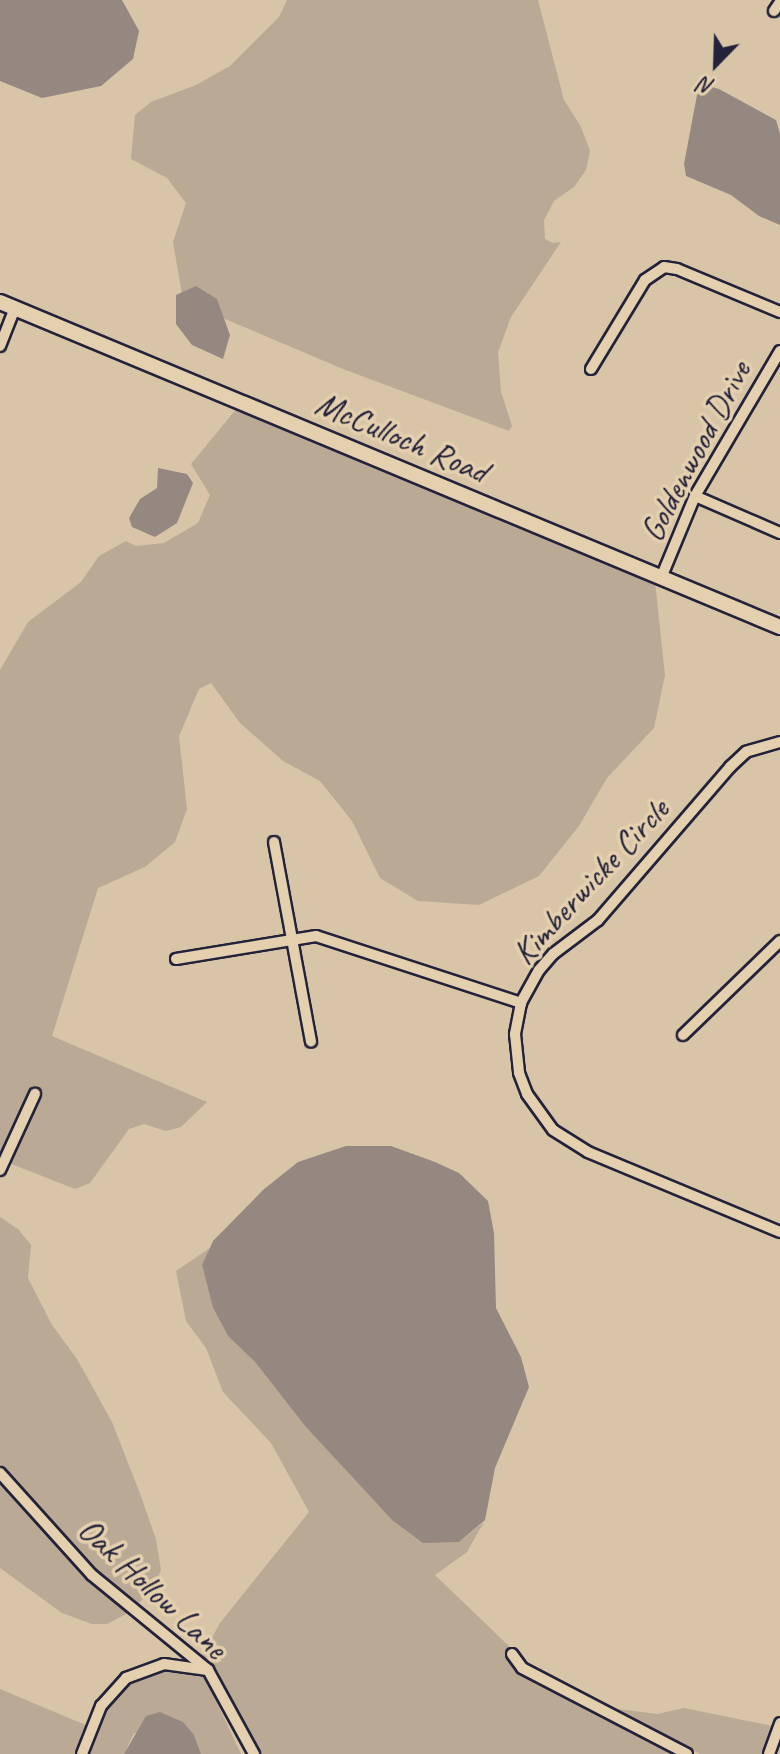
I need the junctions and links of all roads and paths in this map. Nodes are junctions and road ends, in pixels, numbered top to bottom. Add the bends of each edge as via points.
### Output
1 (0, 302) edge
2 (15, 308) junction
3 (780, 312) edge
4 (0, 346) edge
5 (780, 351) edge
6 (591, 369) dead end
7 (695, 496) junction
8 (780, 533) edge
9 (661, 578) junction
10 (780, 627) edge
11 (780, 742) edge
12 (274, 842) dead end
13 (291, 939) junction
14 (780, 941) edge
15 (176, 959) dead end
16 (521, 1003) junction
17 (683, 1035) dead end
18 (311, 1042) dead end
19 (35, 1094) dead end
20 (0, 1170) edge
21 (780, 1232) edge
22 (0, 1473) edge
23 (512, 1654) dead end
24 (208, 1670) junction
25 (780, 1723) edge
26 (82, 1754) edge
27 (254, 1754) edge
28 (687, 1754) edge
29 (769, 1754) edge

1 - 2 street, McCulloch Road
2 - 4 street
2 - 9 street, McCulloch Road
3 - 6 street via 664,267 645,280
5 - 7 street, Goldenwood Drive
7 - 8 street
7 - 9 street, Goldenwood Drive
9 - 10 street, McCulloch Road
11 - 16 street, Kimberwicke Circle via 746,752 730,767 598,920 546,962
12 - 13 street
13 - 15 street
13 - 16 street via 336,939
13 - 18 street
14 - 17 street
16 - 21 street, Kimberwicke Circle via 515,1034 519,1073 538,1113 553,1130 588,1152
19 - 20 street
22 - 24 street, Oak Hollow Lane via 92,1575
23 - 28 street via 522,1668
24 - 26 street via 164,1664 126,1678 101,1706
24 - 27 street, Oak Hollow Lane
25 - 29 street

